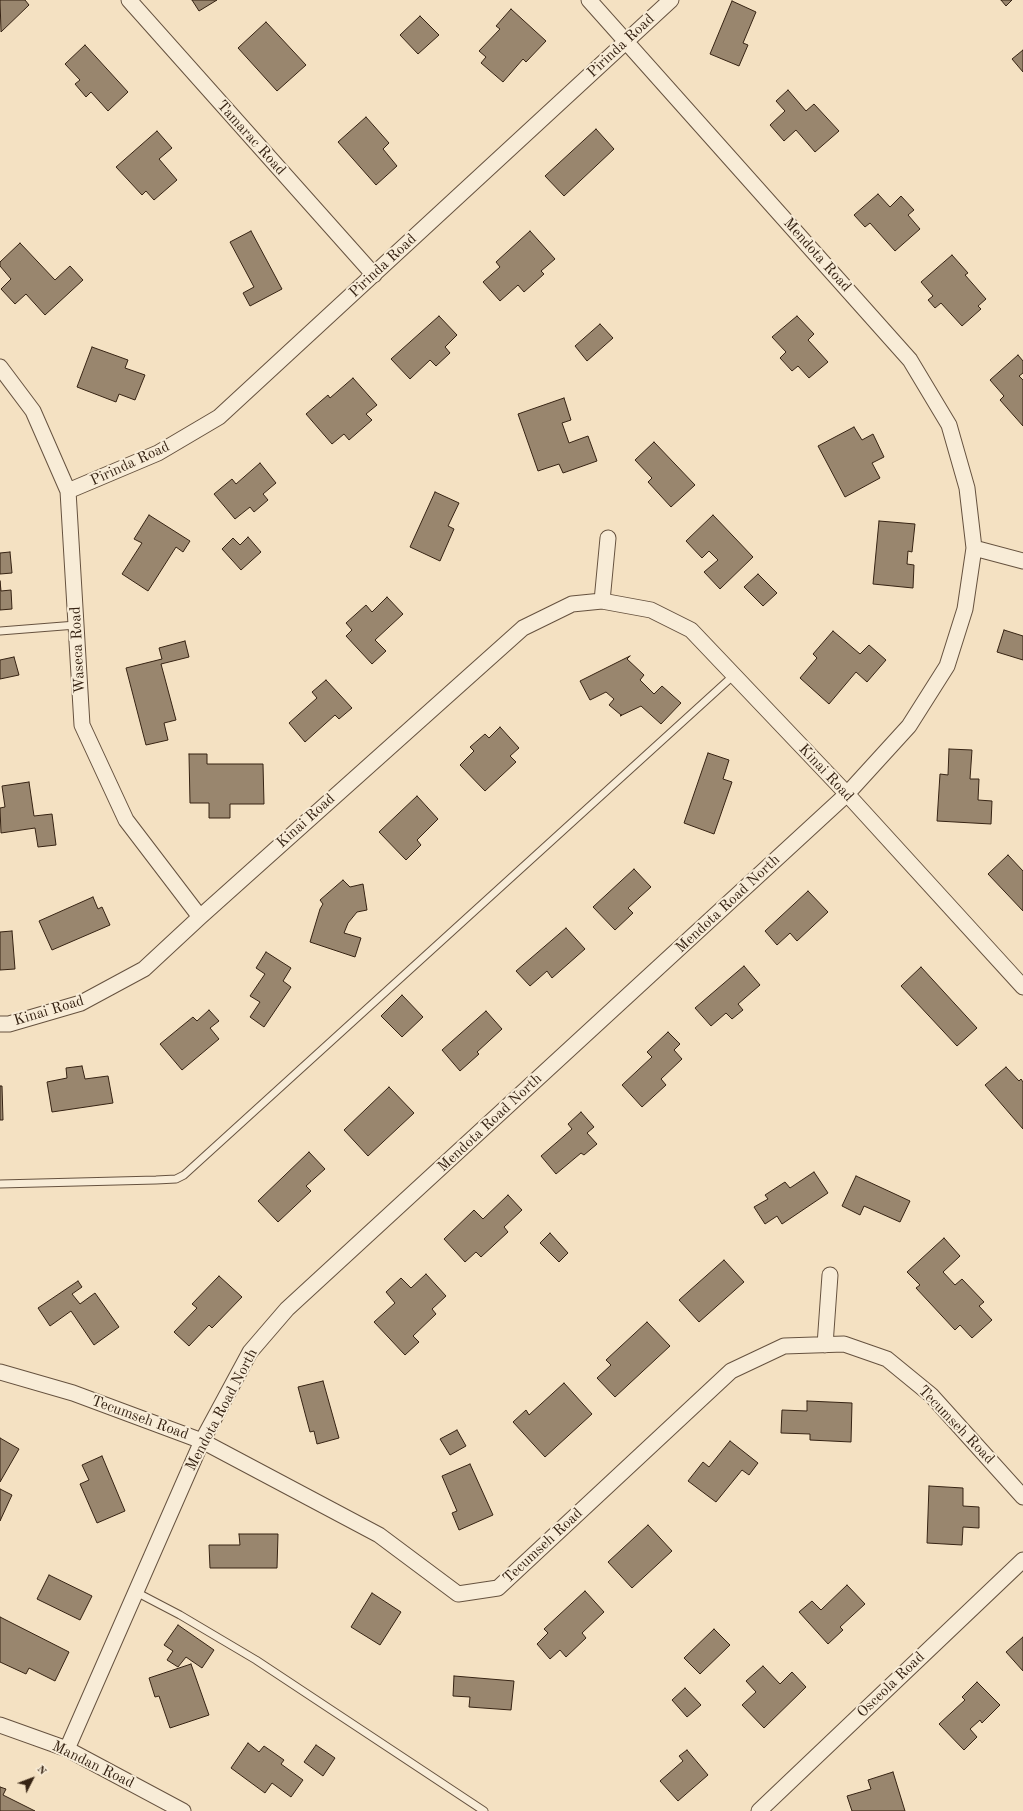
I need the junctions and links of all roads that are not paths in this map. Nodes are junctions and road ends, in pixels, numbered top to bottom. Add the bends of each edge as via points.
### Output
1 (129, 0) edge
2 (589, 0) edge
3 (671, 0) edge
4 (626, 40) junction
5 (374, 275) junction
6 (0, 367) edge
7 (68, 491) junction
8 (608, 538) dead end
9 (974, 548) junction
10 (1023, 561) edge
11 (602, 601) junction
12 (76, 624) junction
13 (0, 631) edge
14 (734, 675) junction
15 (847, 794) junction
16 (200, 917) junction
17 (1023, 987) edge
18 (0, 1024) edge
19 (0, 1184) edge
20 (830, 1275) dead end
21 (825, 1345) junction
22 (0, 1372) edge
23 (202, 1441) junction
24 (1023, 1497) edge
25 (1023, 1560) edge
26 (136, 1592) junction
27 (0, 1725) edge
28 (67, 1750) junction
29 (183, 1811) edge
30 (484, 1811) edge
31 (759, 1811) edge

1 - 5 street, Tamarac Road
2 - 4 street, Mendota Road
3 - 4 street, Pirinda Road
4 - 5 street, Pirinda Road
4 - 9 street, Mendota Road via 910,360 949,425 967,488
5 - 7 street, Pirinda Road via 219,417 158,453
6 - 7 street, Waseca Road via 33,411
7 - 12 street, Waseca Road
8 - 11 street
9 - 10 street
9 - 15 street, Mendota Road North via 965,609 947,666 910,726
11 - 14 street, Kinai Road via 651,610 691,630
11 - 16 street, Kinai Road via 572,604 523,628
12 - 13 lane
12 - 16 street, Waseca Road via 82,725 126,820
14 - 15 street, Kinai Road
14 - 19 lane via 184,1175 176,1179 156,1180
15 - 17 street, Kinai Road
15 - 23 street, Mendota Road North via 287,1308 250,1352
16 - 18 street, Kinai Road via 144,969 81,1003 9,1024
20 - 21 street
21 - 23 street, Tecumseh Road via 784,1346 731,1371 498,1588 458,1594 379,1535
21 - 24 street, Tecumseh Road via 844,1344 887,1360 931,1395
22 - 23 street, Tecumseh Road via 73,1393
23 - 26 street, Mendota Road North
25 - 31 street, Osceola Road
26 - 28 street, Mendota Road North
26 - 30 lane via 256,1660
27 - 28 street, Mandan Road
28 - 29 street, Mandan Road

